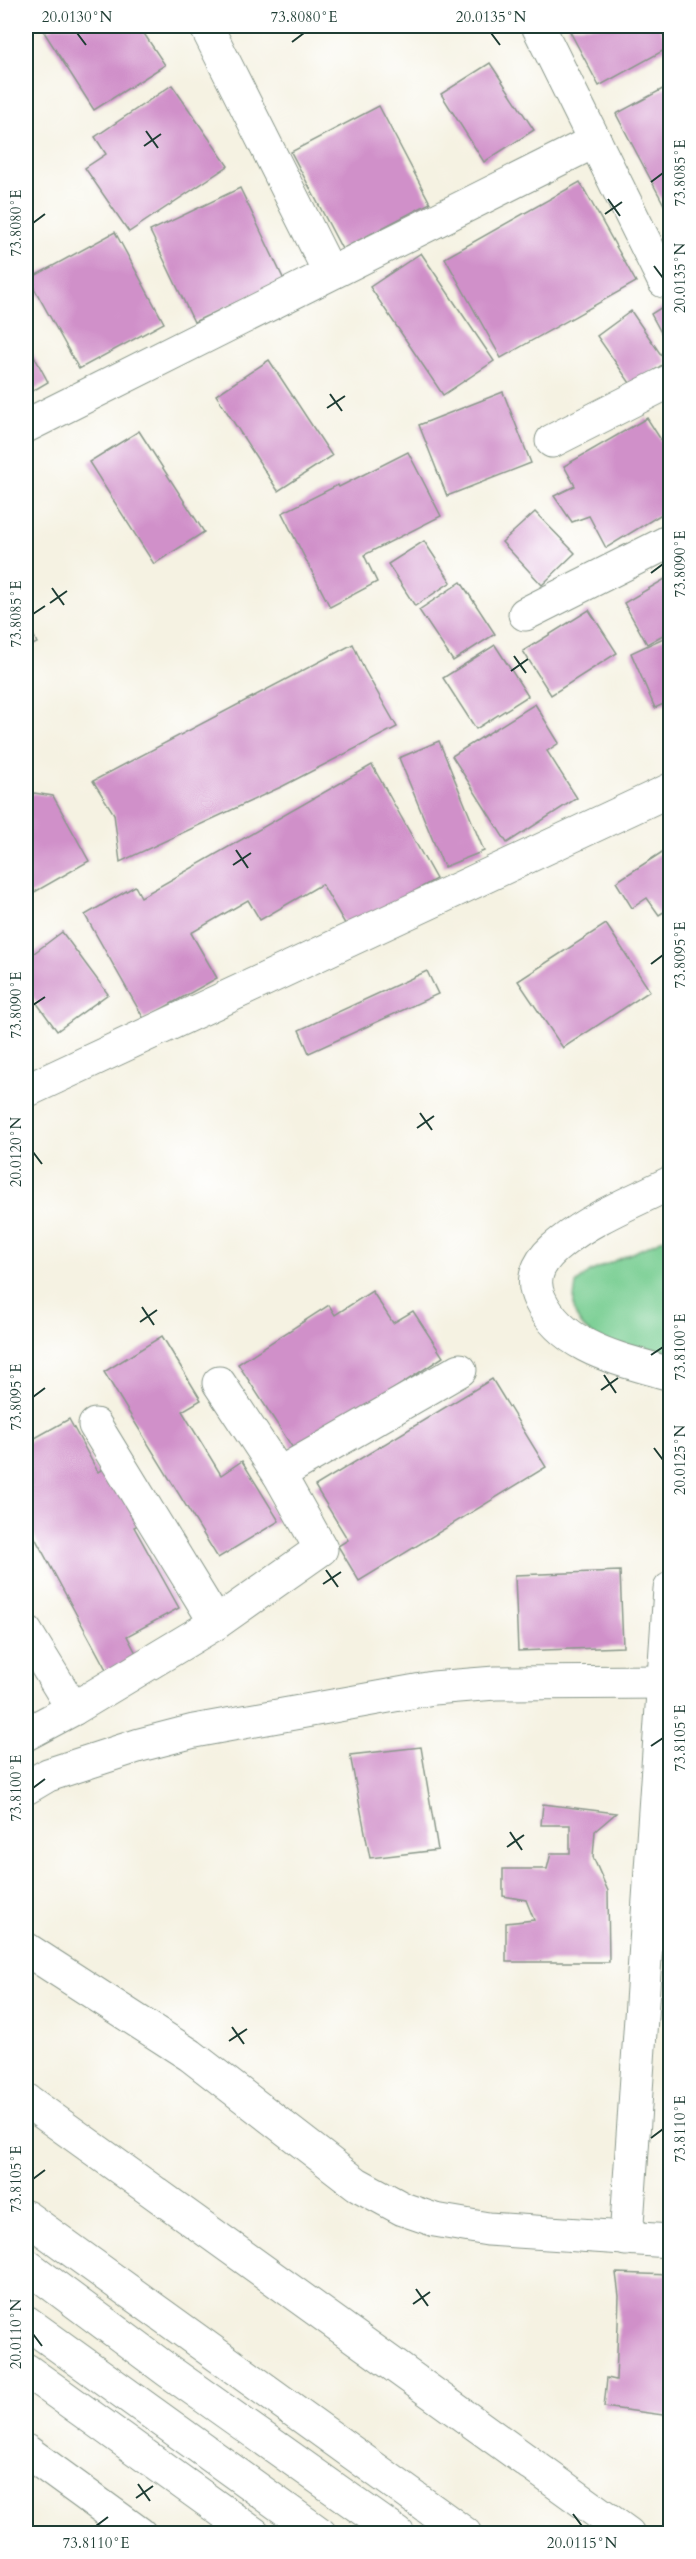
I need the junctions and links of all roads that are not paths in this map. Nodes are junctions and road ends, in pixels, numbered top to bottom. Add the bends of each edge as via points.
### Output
1 (206, 26) edge
2 (538, 26) edge
3 (595, 141) junction
4 (330, 273) junction
5 (664, 280) dead end
6 (670, 381) edge
7 (26, 426) edge
8 (552, 441) dead end
9 (670, 541) edge
10 (525, 614) dead end
11 (670, 790) edge
12 (26, 1091) edge
13 (670, 1183) edge
14 (460, 1370) dead end
15 (670, 1374) edge
16 (219, 1383) dead end
17 (95, 1425) dead end
18 (279, 1474) junction
19 (670, 1589) edge
20 (216, 1623) junction
21 (26, 1632) edge
22 (667, 1681) edge
23 (74, 1709) junction
24 (26, 1734) edge
25 (26, 1788) edge
26 (26, 1949) edge
27 (26, 2100) edge
28 (26, 2217) edge
29 (626, 2239) junction
30 (670, 2241) edge
31 (26, 2265) edge
32 (26, 2322) edge
33 (26, 2370) edge
34 (26, 2453) edge
35 (140, 2534) edge
36 (254, 2534) edge
37 (320, 2534) edge
38 (398, 2534) edge
39 (465, 2534) edge
40 (628, 2534) edge

1 - 4 main road
2 - 3 main road
3 - 4 main road
3 - 5 main road
4 - 7 main road
6 - 8 main road
9 - 10 main road
11 - 12 main road
13 - 15 main road via 561,1242 534,1276 545,1311 574,1340 597,1352
14 - 18 main road
16 - 18 main road
17 - 20 main road
18 - 20 main road via 321,1549
19 - 22 main road
20 - 23 main road
21 - 23 main road
22 - 25 main road via 495,1683 433,1688 194,1731 48,1775
22 - 29 main road
23 - 24 main road
26 - 29 main road via 190,2055 357,2184 403,2209 435,2220 488,2229
27 - 40 main road
28 - 39 main road
29 - 30 main road
31 - 38 main road
32 - 37 main road
33 - 36 main road
34 - 35 main road

